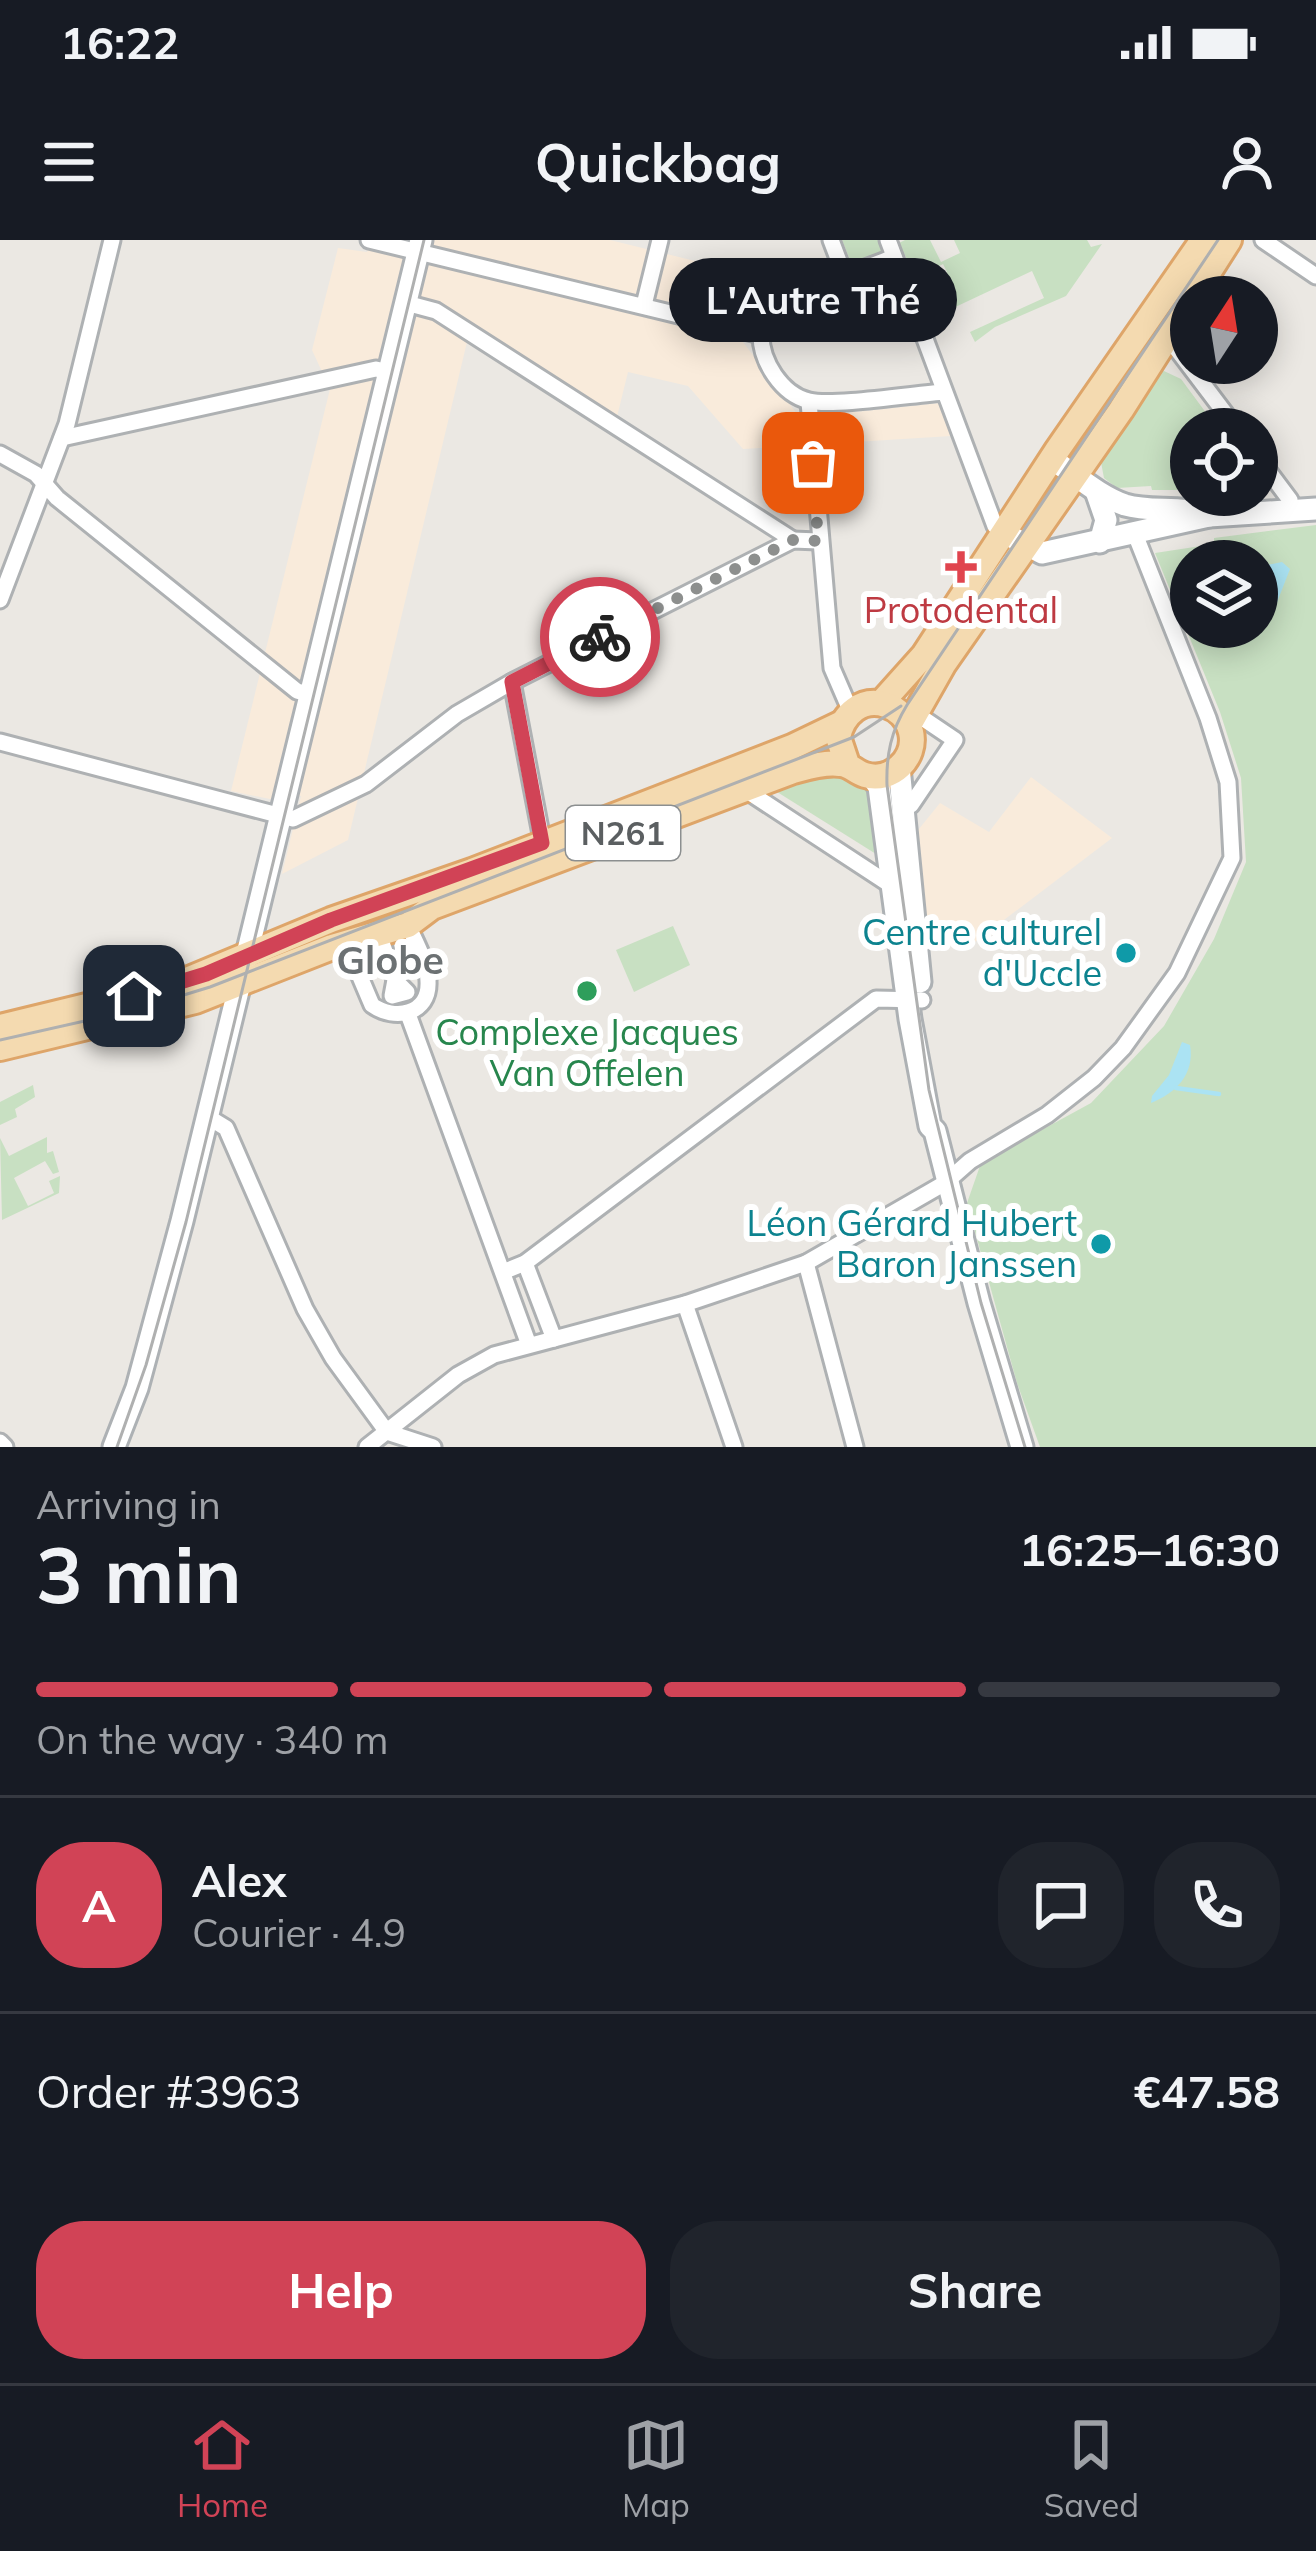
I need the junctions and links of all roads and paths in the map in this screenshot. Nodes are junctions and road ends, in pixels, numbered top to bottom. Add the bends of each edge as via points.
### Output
1 (112, 240) edge
2 (369, 240) edge
3 (660, 240) edge
4 (831, 240) edge
5 (888, 240) edge
6 (1203, 240) edge
7 (1229, 240) edge
8 (1263, 240) edge
9 (420, 246) edge
10 (894, 257) junction
11 (845, 277) junction
12 (1316, 277) edge
13 (406, 303) junction
14 (644, 305) junction
15 (1157, 330) junction
16 (761, 335) junction
17 (389, 373) junction
18 (944, 392) junction
19 (809, 402) junction
20 (1221, 408) edge
21 (62, 438) junction
22 (0, 454) edge
23 (1053, 460) junction
24 (1076, 474) junction
25 (1278, 484) edge
26 (46, 485) junction
27 (1096, 491) junction
28 (1170, 508) edge
29 (1290, 508) junction
30 (1278, 509) edge
31 (1316, 509) edge
32 (1209, 516) edge
33 (1135, 534) junction
34 (1014, 539) junction
35 (793, 540) junction
36 (818, 541) junction
37 (1100, 542) junction
38 (0, 601) edge
39 (512, 682) junction
40 (311, 695) junction
41 (881, 703) junction
42 (846, 718) junction
43 (912, 719) junction
44 (0, 742) edge
45 (847, 764) junction
46 (899, 767) junction
47 (872, 776) junction
48 (741, 788) junction
49 (902, 810) junction
50 (283, 817) junction
51 (545, 852) junction
52 (892, 886) junction
53 (407, 930) junction
54 (382, 943) junction
55 (352, 949) junction
56 (247, 957) junction
57 (240, 984) junction
58 (402, 1000) junction
59 (915, 1000) junction
60 (0, 1027) edge
61 (0, 1048) edge
62 (208, 1117) junction
63 (947, 1181) junction
64 (525, 1263) junction
65 (806, 1263) junction
66 (503, 1272) junction
67 (685, 1304) junction
68 (554, 1339) junction
69 (529, 1345) junction
70 (387, 1432) junction
71 (114, 1447) edge
72 (367, 1447) edge
73 (433, 1447) edge
74 (734, 1447) edge
75 (855, 1447) edge
76 (1022, 1447) edge

1 - 21 street
2 - 9 street
3 - 14 street
4 - 11 street
5 - 10 street
6 - 15 main road
7 - 15 main road
8 - 12 street
9 - 13 main road
9 - 14 street
10 - 11 street
10 - 18 street
11 - 16 street via 779,312
13 - 17 main road
13 - 35 street via 436,311
14 - 16 street
15 - 20 street
15 - 23 main road via 1126,349
15 - 24 main road via 1150,365
16 - 19 street via 767,364
17 - 21 street via 376,369
17 - 40 main road
18 - 19 street
18 - 34 street via 995,526
19 - 36 street
21 - 26 street
22 - 26 street
23 - 24 main road
23 - 34 main road
24 - 27 main road
24 - 34 main road
25 - 29 street
26 - 38 street
26 - 40 street
27 - 28 main road via 1128,506
27 - 37 main road via 1106,520
29 - 30 main road
29 - 31 main road
32 - 33 main road
33 - 37 main road
33 - 63 street via 1228,782 1232,858 1177,973 1123,1048 1047,1115
34 - 37 main road via 1042,553
34 - 41 main road
34 - 43 main road
35 - 36 street
35 - 39 street
36 - 42 street via 832,668
39 - 50 street via 366,784
39 - 51 street
40 - 50 main road
41 - 42 main road, N261
41 - 43 main road
42 - 45 main road via 838,742
42 - 51 main road, N261
43 - 46 main road via 911,747
43 - 49 street via 955,740
44 - 50 street
45 - 47 main road
45 - 48 main road, N261
46 - 47 main road
46 - 49 main road
47 - 52 main road
48 - 51 main road, N261
48 - 52 street
49 - 59 main road
50 - 56 main road
51 - 53 main road, N261 via 432,907
51 - 56 main road, N261 via 331,920
52 - 59 main road
53 - 54 street
53 - 55 main road, N261
53 - 58 street via 429,979 425,996
54 - 55 street
54 - 58 street
55 - 57 main road, N261 via 332,947
55 - 58 street via 372,1005 394,1016
56 - 57 main road
56 - 60 main road, N261 via 155,990
57 - 61 main road, N261 via 140,1017
57 - 62 main road
58 - 66 street
59 - 63 main road via 935,1078 935,1131
59 - 64 street via 876,999
62 - 70 street via 226,1128 305,1309
62 - 71 main road via 144,1365
63 - 65 street
63 - 76 main road
64 - 66 street
64 - 68 street
65 - 67 street
65 - 75 street
66 - 69 street
67 - 68 street
67 - 74 street
68 - 69 street
69 - 70 street via 458,1375
70 - 72 street
70 - 73 street

